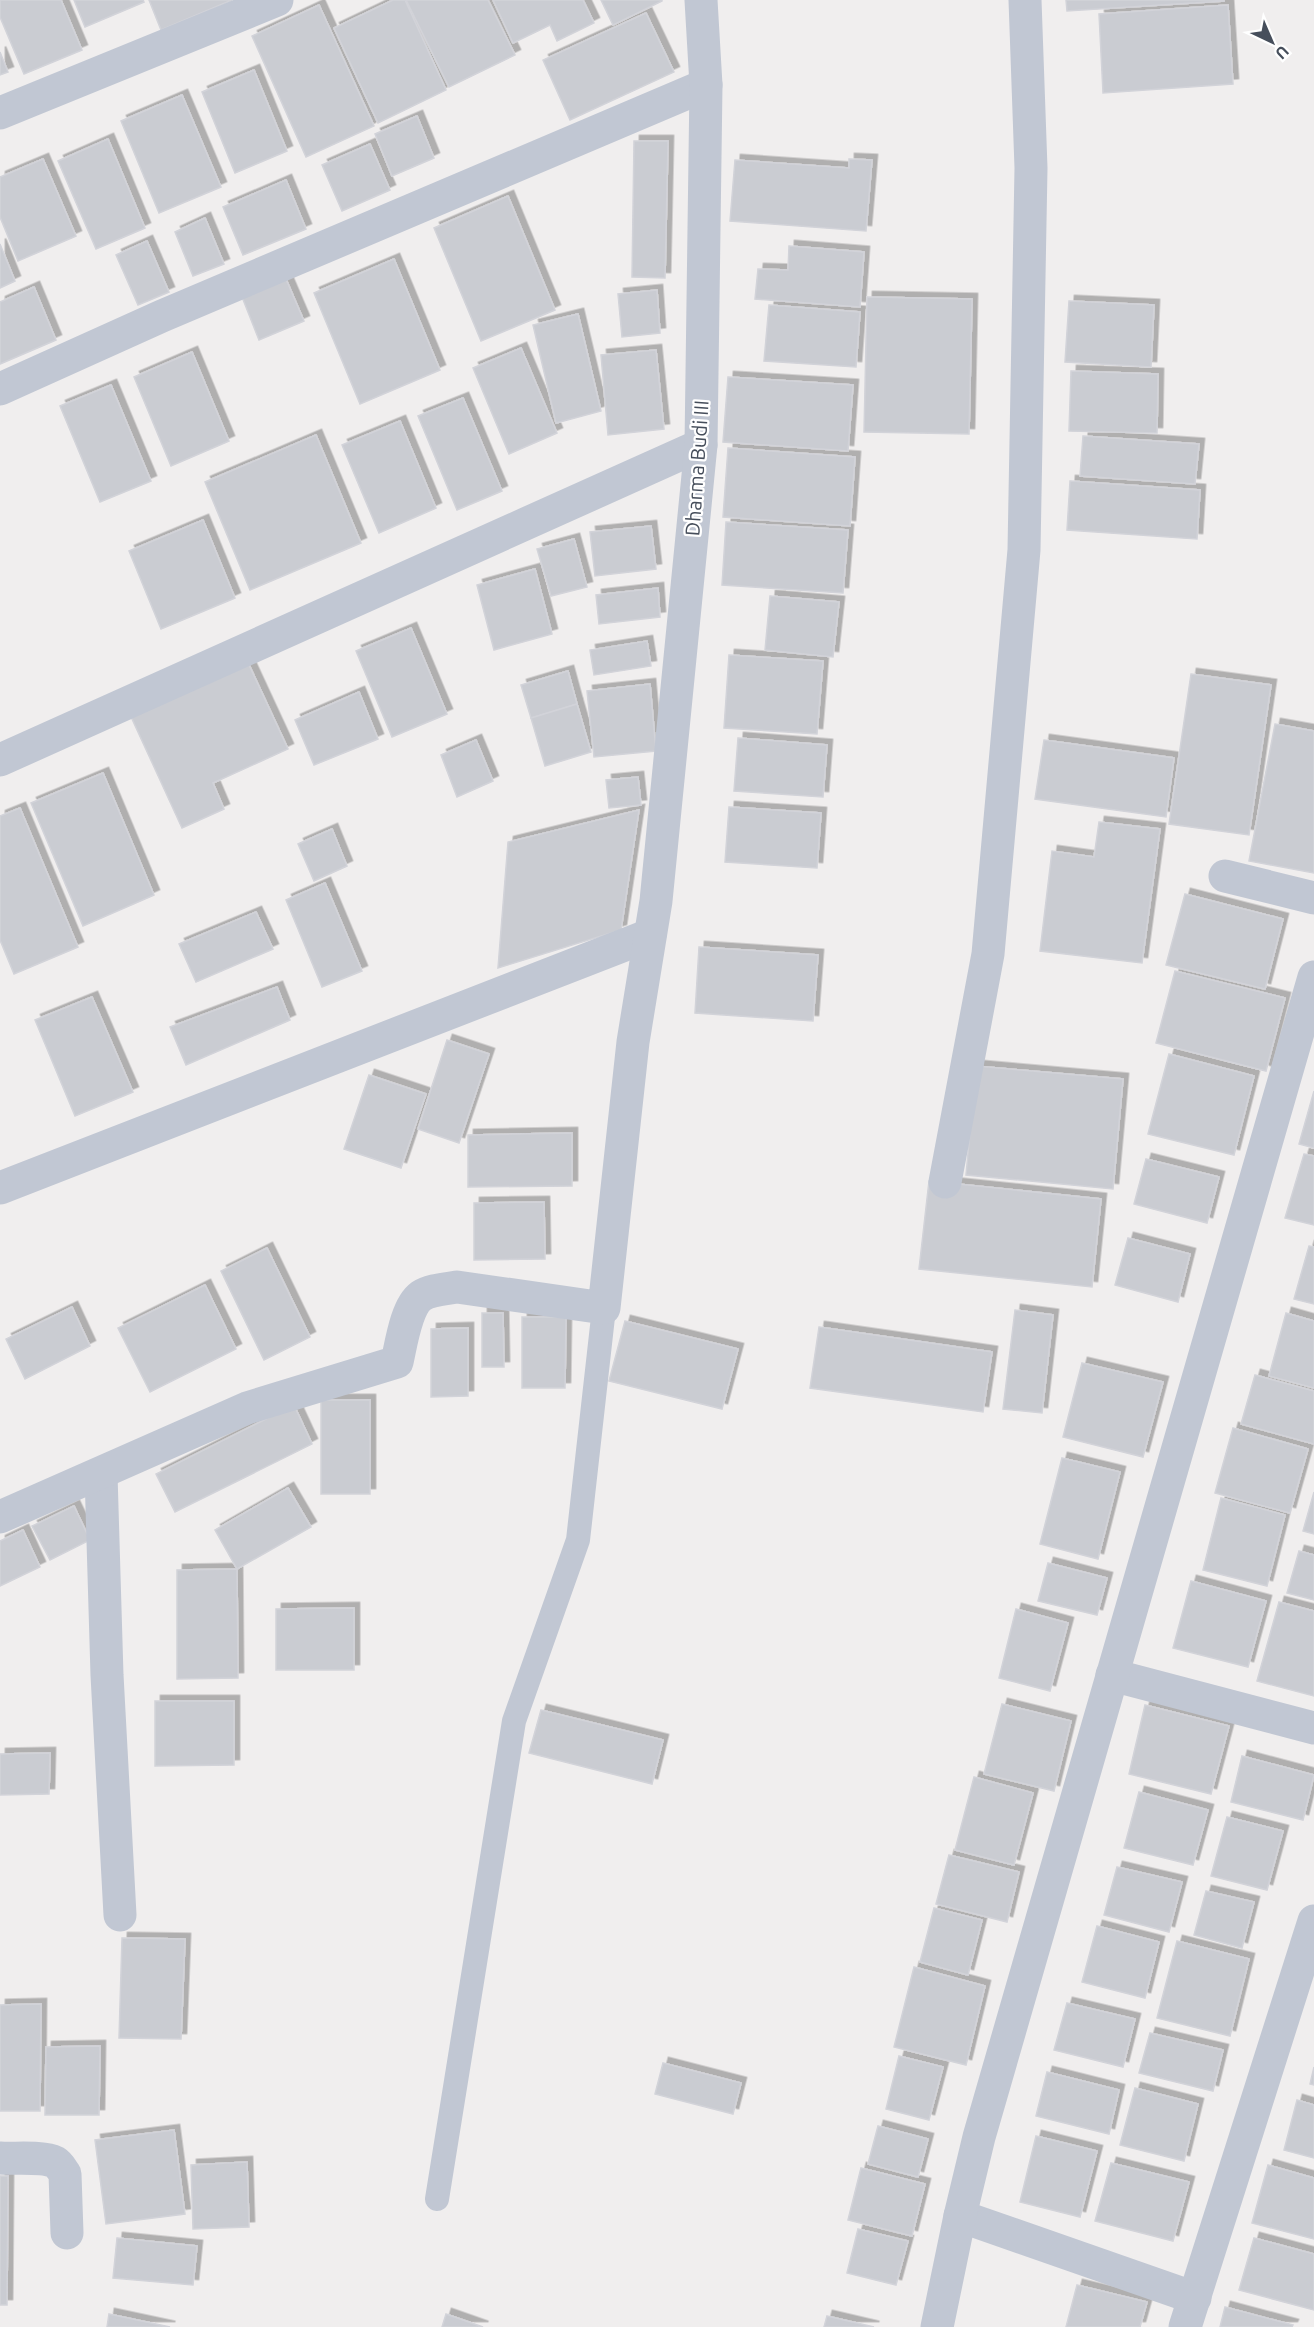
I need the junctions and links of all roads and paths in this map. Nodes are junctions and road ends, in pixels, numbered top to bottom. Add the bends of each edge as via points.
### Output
1 (277, 0) edge
2 (701, 0) edge
3 (1025, 0) edge
4 (706, 85) junction
5 (0, 113) edge
6 (0, 388) edge
7 (701, 445) junction
8 (0, 760) edge
9 (1224, 876) dead end
10 (1314, 898) edge
11 (650, 935) junction
12 (1314, 977) edge
13 (945, 1182) dead end
14 (0, 1188) edge
15 (604, 1308) junction
16 (101, 1474) junction
17 (0, 1517) edge
18 (1112, 1675) junction
19 (1314, 1728) edge
20 (120, 1915) dead end
21 (1314, 1921) edge
22 (0, 2158) edge
23 (437, 2199) dead end
24 (960, 2216) junction
25 (67, 2233) dead end
26 (1190, 2312) edge
27 (937, 2327) edge

1 - 5 street
2 - 4 street, Dharma Budi III
3 - 13 street via 1031,168 1024,550 988,954
4 - 6 street via 162,315
4 - 7 street, Dharma Budi III
7 - 8 street
7 - 11 street, Dharma Budi III
9 - 10 street
11 - 14 street
11 - 15 street, Dharma Budi III via 633,1042
12 - 18 street
15 - 16 street via 457,1287 439,1290 421,1297 410,1313 397,1362 248,1408
15 - 23 lane via 578,1540 514,1721
16 - 17 street
16 - 20 street
18 - 19 street
18 - 24 street
21 - 26 street
22 - 25 street via 45,2160 60,2166 64,2174
24 - 26 street
24 - 27 street

